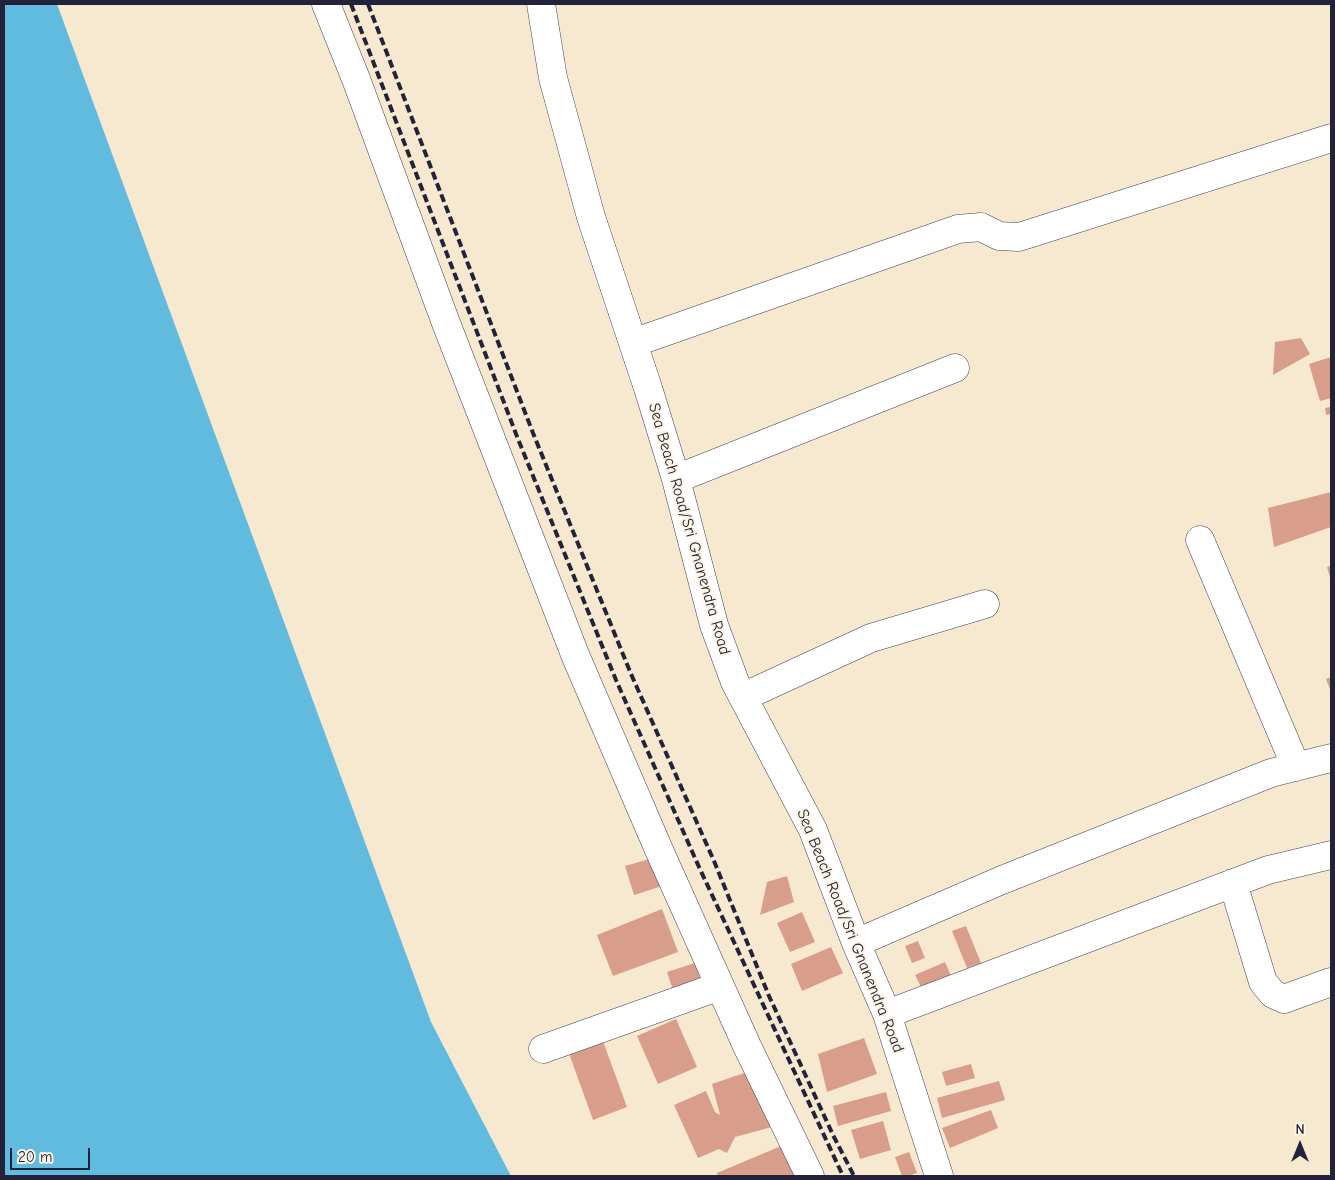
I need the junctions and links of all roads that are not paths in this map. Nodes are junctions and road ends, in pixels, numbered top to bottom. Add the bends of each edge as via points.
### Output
1 (326, 4) edge
2 (541, 4) edge
3 (1331, 138) edge
4 (633, 343) junction
5 (954, 368) dead end
6 (676, 479) junction
7 (1200, 540) dead end
8 (985, 604) dead end
9 (743, 697) junction
10 (1331, 758) edge
11 (1296, 767) junction
12 (1331, 856) edge
13 (1233, 883) junction
14 (856, 944) junction
15 (1331, 982) edge
16 (720, 986) junction
17 (887, 1014) junction
18 (543, 1049) dead end
19 (810, 1176) edge
20 (939, 1176) edge

1 - 16 street via 576,657
2 - 4 street, Sea Beach Road/Sri Gnanendra Road via 555,87 591,217
3 - 4 street via 1019,237 1000,236 981,227 958,229
4 - 6 street, Sea Beach Road/Sri Gnanendra Road
5 - 6 street
6 - 9 street, Sea Beach Road/Sri Gnanendra Road via 714,625
7 - 11 street
8 - 9 street via 871,638
9 - 14 street, Sea Beach Road/Sri Gnanendra Road via 813,830
10 - 11 street
11 - 14 street via 1271,773 1002,880
12 - 13 street via 1268,870
13 - 15 street via 1263,982 1273,994 1284,999
13 - 17 street
14 - 17 street, Sea Beach Road/Sri Gnanendra Road
16 - 18 street
16 - 19 street
17 - 20 street, Sea Beach Road/Sri Gnanendra Road

